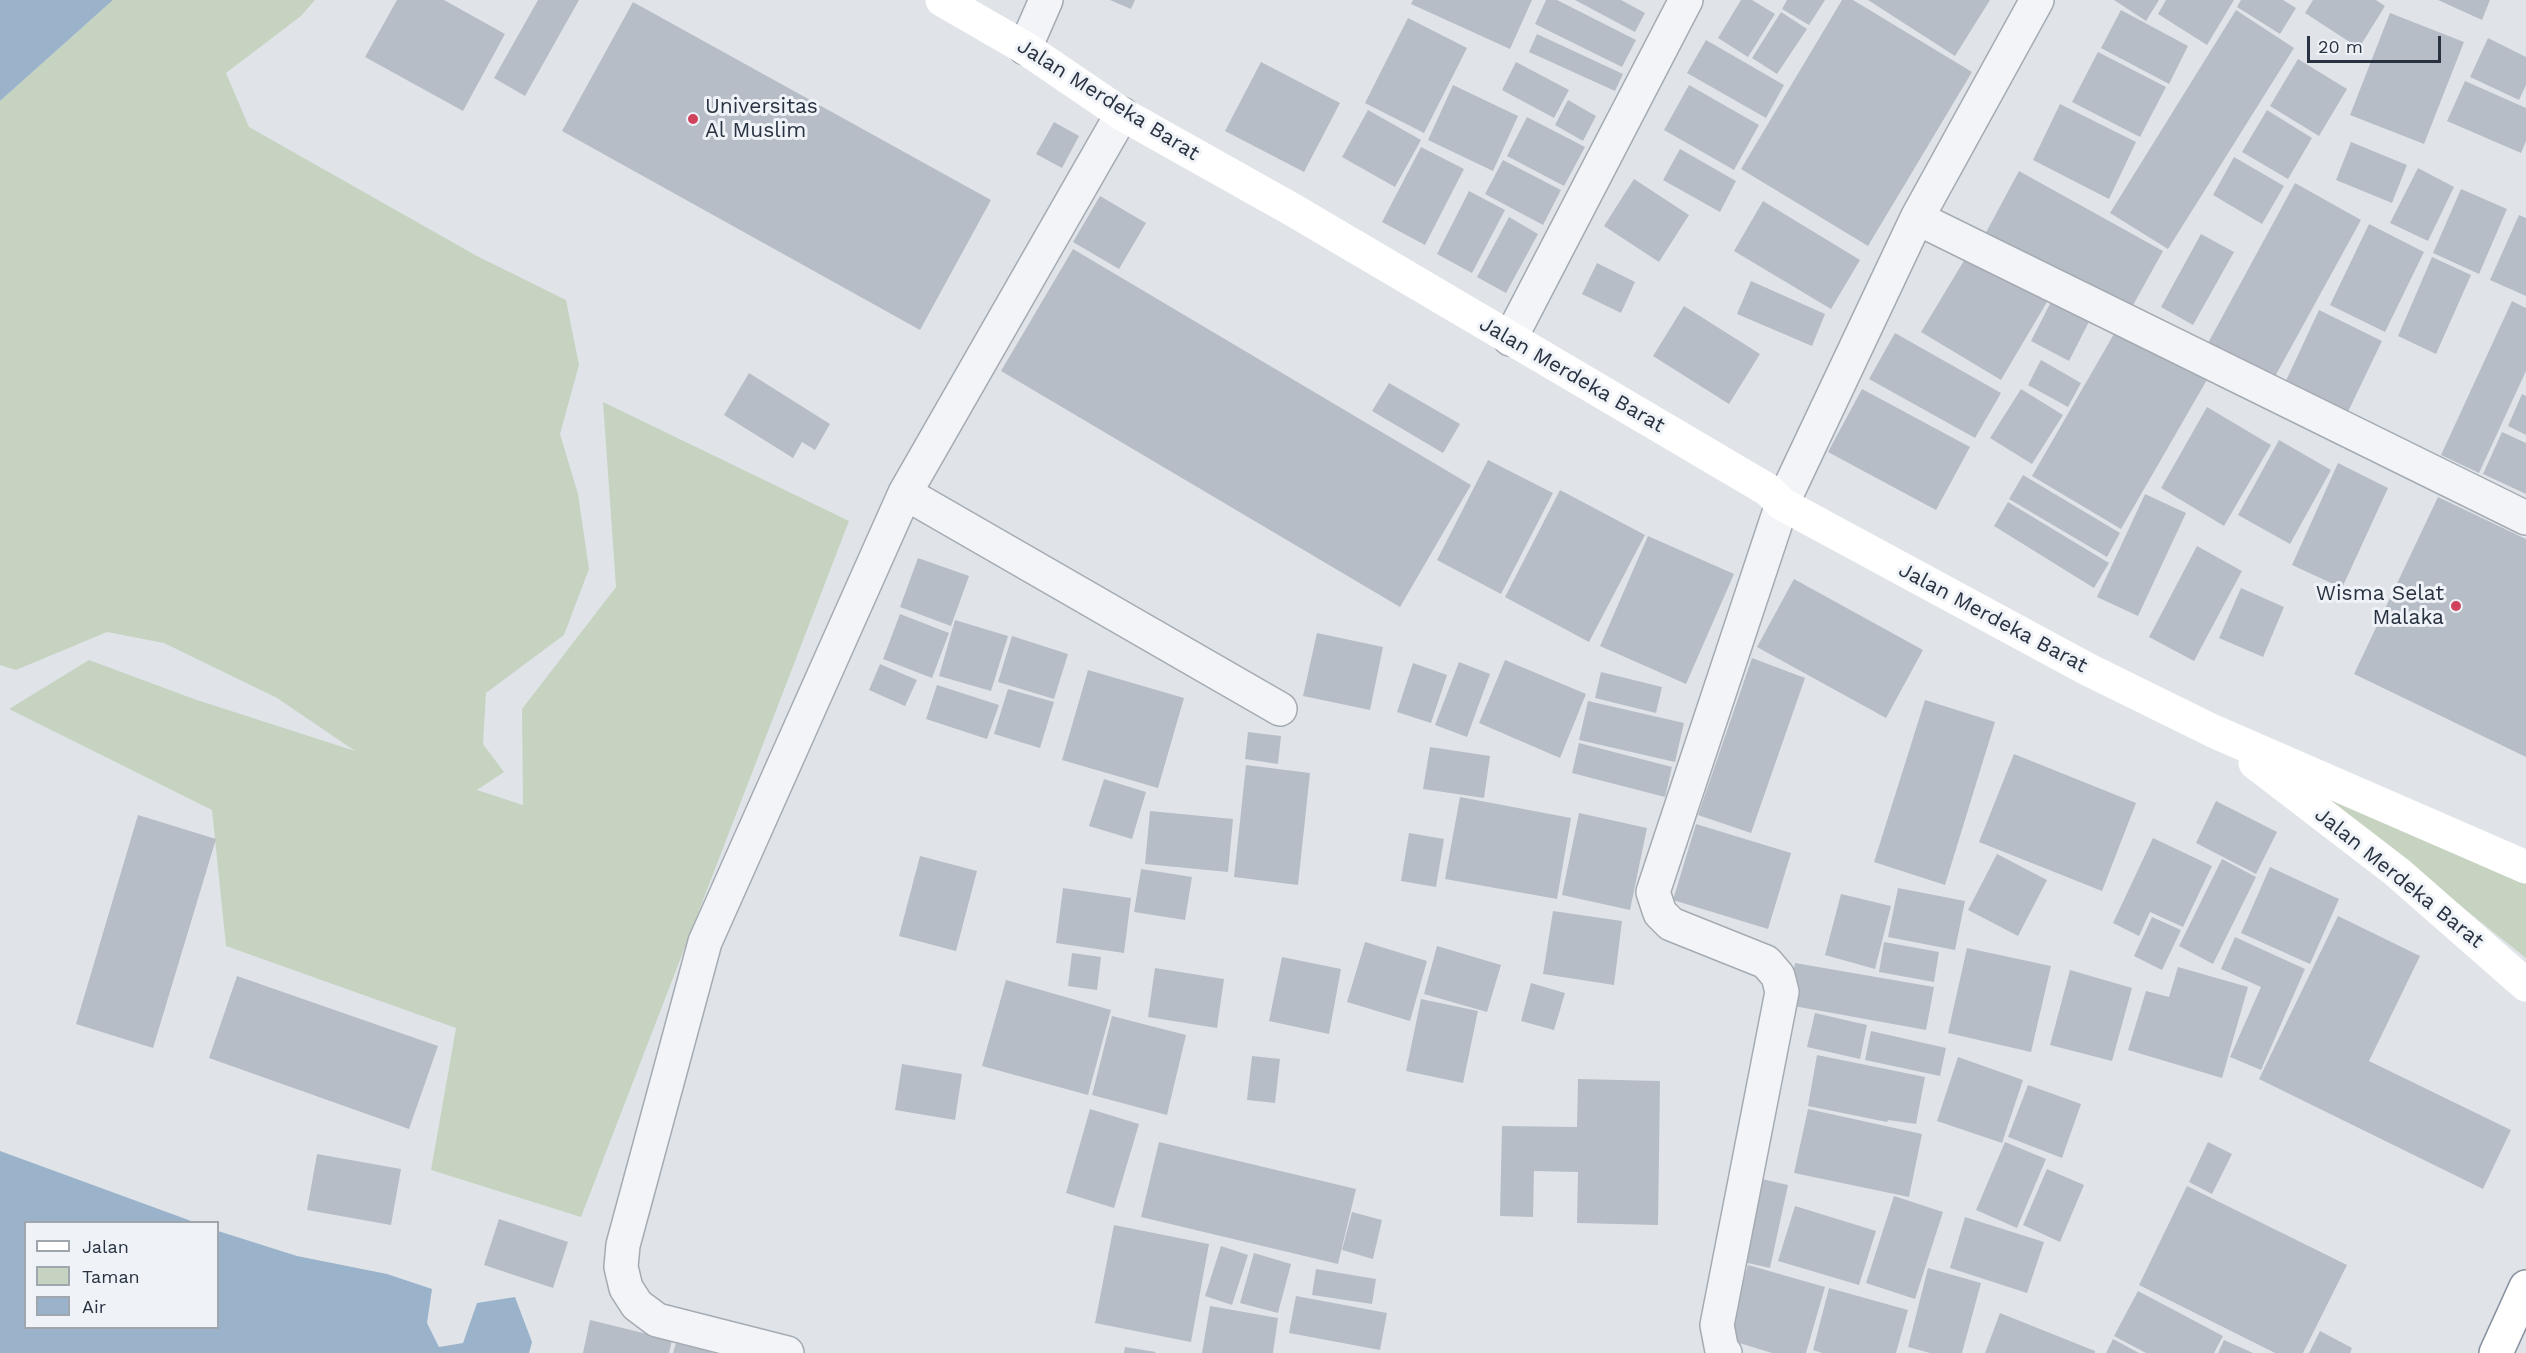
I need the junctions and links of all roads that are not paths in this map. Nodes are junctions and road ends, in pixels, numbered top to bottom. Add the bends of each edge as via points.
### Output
1 (942, 0) edge
2 (1046, 0) edge
3 (1686, 0) edge
4 (2037, 0) edge
5 (1025, 48) junction
6 (1122, 114) junction
7 (1917, 218) junction
8 (1510, 339) junction
9 (905, 493) junction
10 (1782, 504) junction
11 (2526, 518) edge
12 (1280, 709) dead end
13 (2212, 731) junction
14 (2526, 867) edge
15 (2526, 985) edge
16 (2526, 1287) edge
17 (787, 1353) edge
18 (1725, 1353) edge
19 (2496, 1353) edge

1 - 5 main road, Jalan Merdeka Barat
2 - 5 street
3 - 8 street
4 - 7 street
5 - 6 main road, Jalan Merdeka Barat
6 - 8 main road, Jalan Merdeka Barat
6 - 9 street
7 - 10 street
7 - 11 street
8 - 10 main road, Jalan Merdeka Barat via 1768,490
9 - 12 street
9 - 17 street via 705,942 623,1245 621,1267 626,1288 637,1305 657,1320
10 - 13 main road, Jalan Merdeka Barat via 2087,669
10 - 18 street via 1653,892 1660,913 1671,924 1766,962 1778,976 1782,992 1717,1325
13 - 14 main road, Jalan Merdeka Barat
13 - 15 main road, Jalan Merdeka Barat via 2397,872
16 - 19 main road

